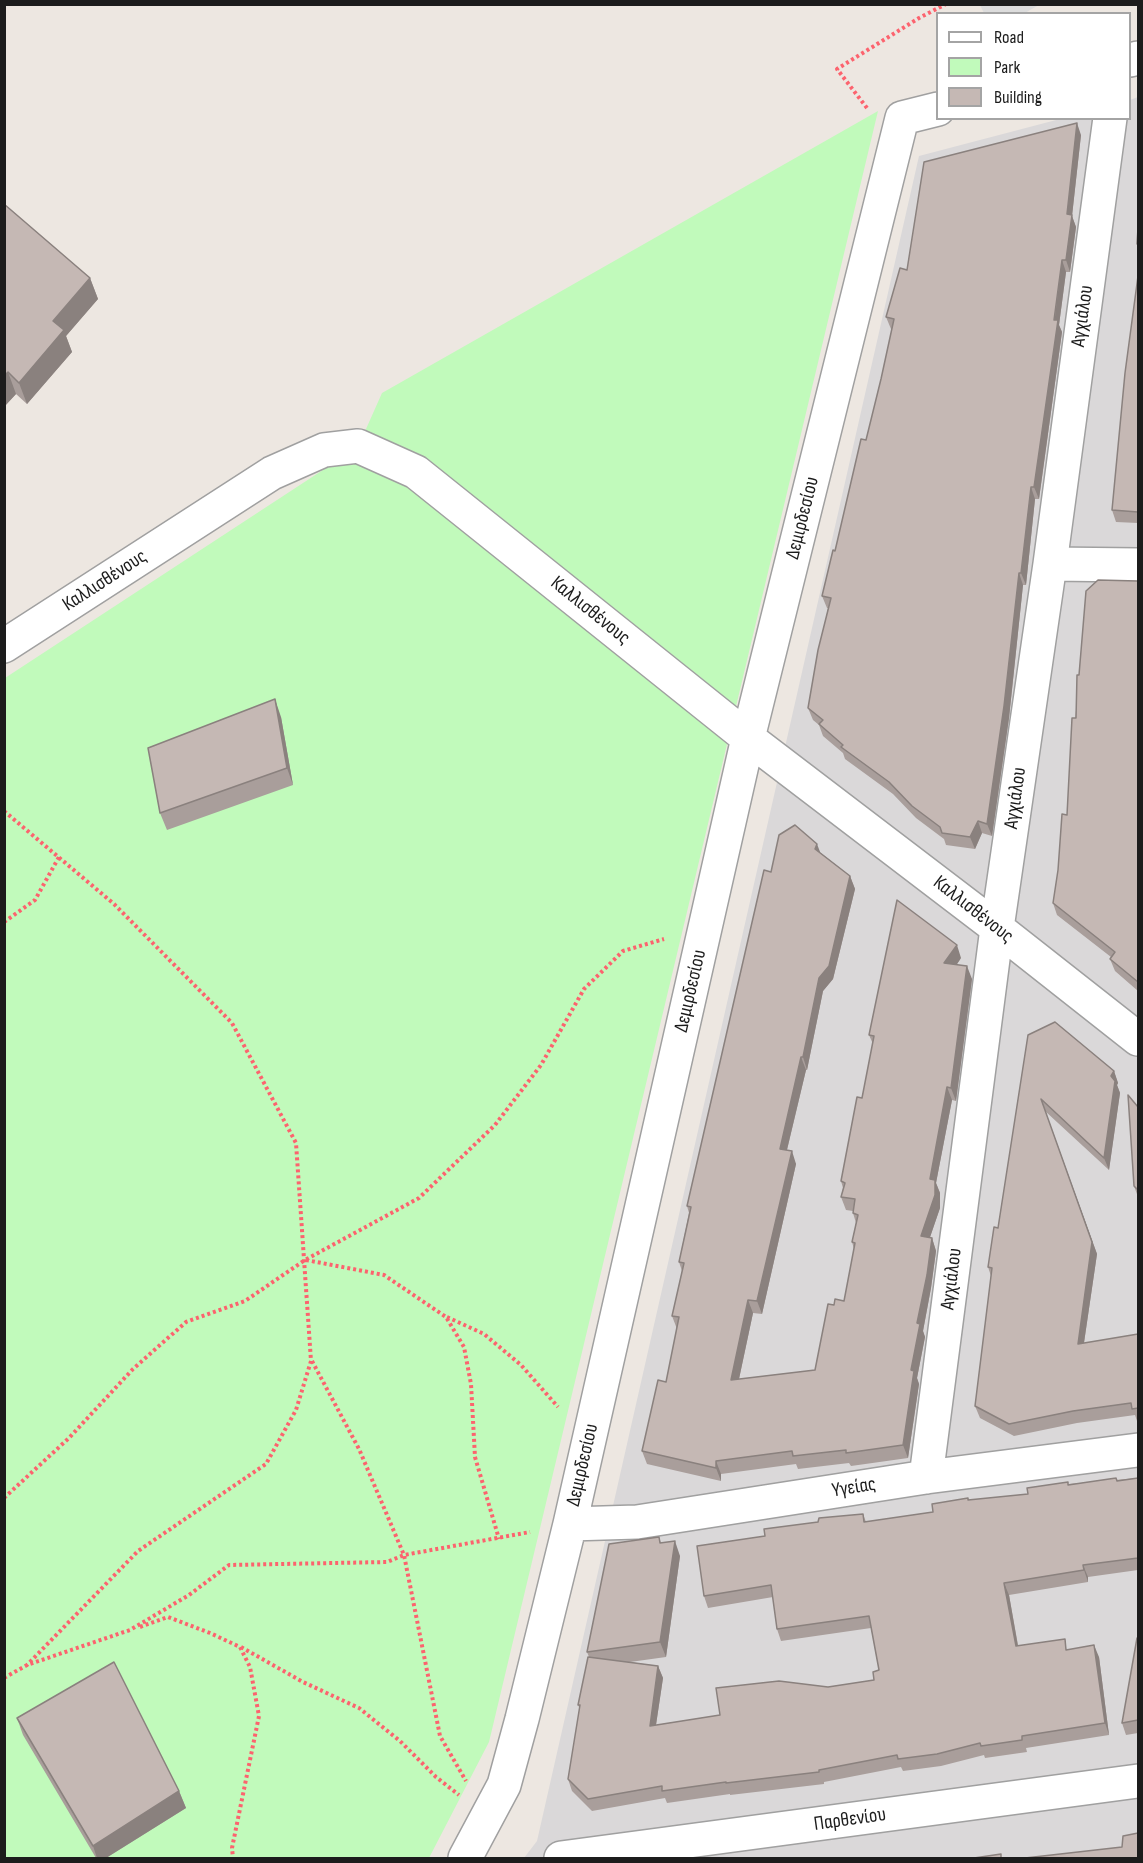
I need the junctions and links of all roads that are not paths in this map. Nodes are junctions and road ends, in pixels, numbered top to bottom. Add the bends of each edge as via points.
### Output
1 (936, 110) edge
2 (1110, 120) edge
3 (1050, 564) junction
4 (1138, 565) edge
5 (4, 646) edge
6 (748, 738) junction
7 (997, 928) junction
8 (1138, 1039) edge
9 (1138, 1450) edge
10 (926, 1477) junction
11 (570, 1524) junction
12 (1138, 1781) edge
13 (742, 1847) edge
14 (465, 1858) edge
15 (561, 1858) edge

1 - 6 street, Δεμιρδεσίου via 899,130
2 - 3 street, Αγχιάλου
3 - 4 street
3 - 7 street, Αγχιάλου
5 - 6 street, Καλλισθένους via 272,473 324,450 358,446 416,471
6 - 7 street, Καλλισθένους
6 - 11 street, Δεμιρδεσίου
7 - 8 street, Καλλισθένους
7 - 10 street, Αγχιάλου
9 - 10 street, Υγείας
10 - 11 street, Υγείας via 637,1522
11 - 14 street, Δεμιρδεσίου via 504,1785
12 - 13 street, Παρθενίου
13 - 15 street, Παρθενίου

